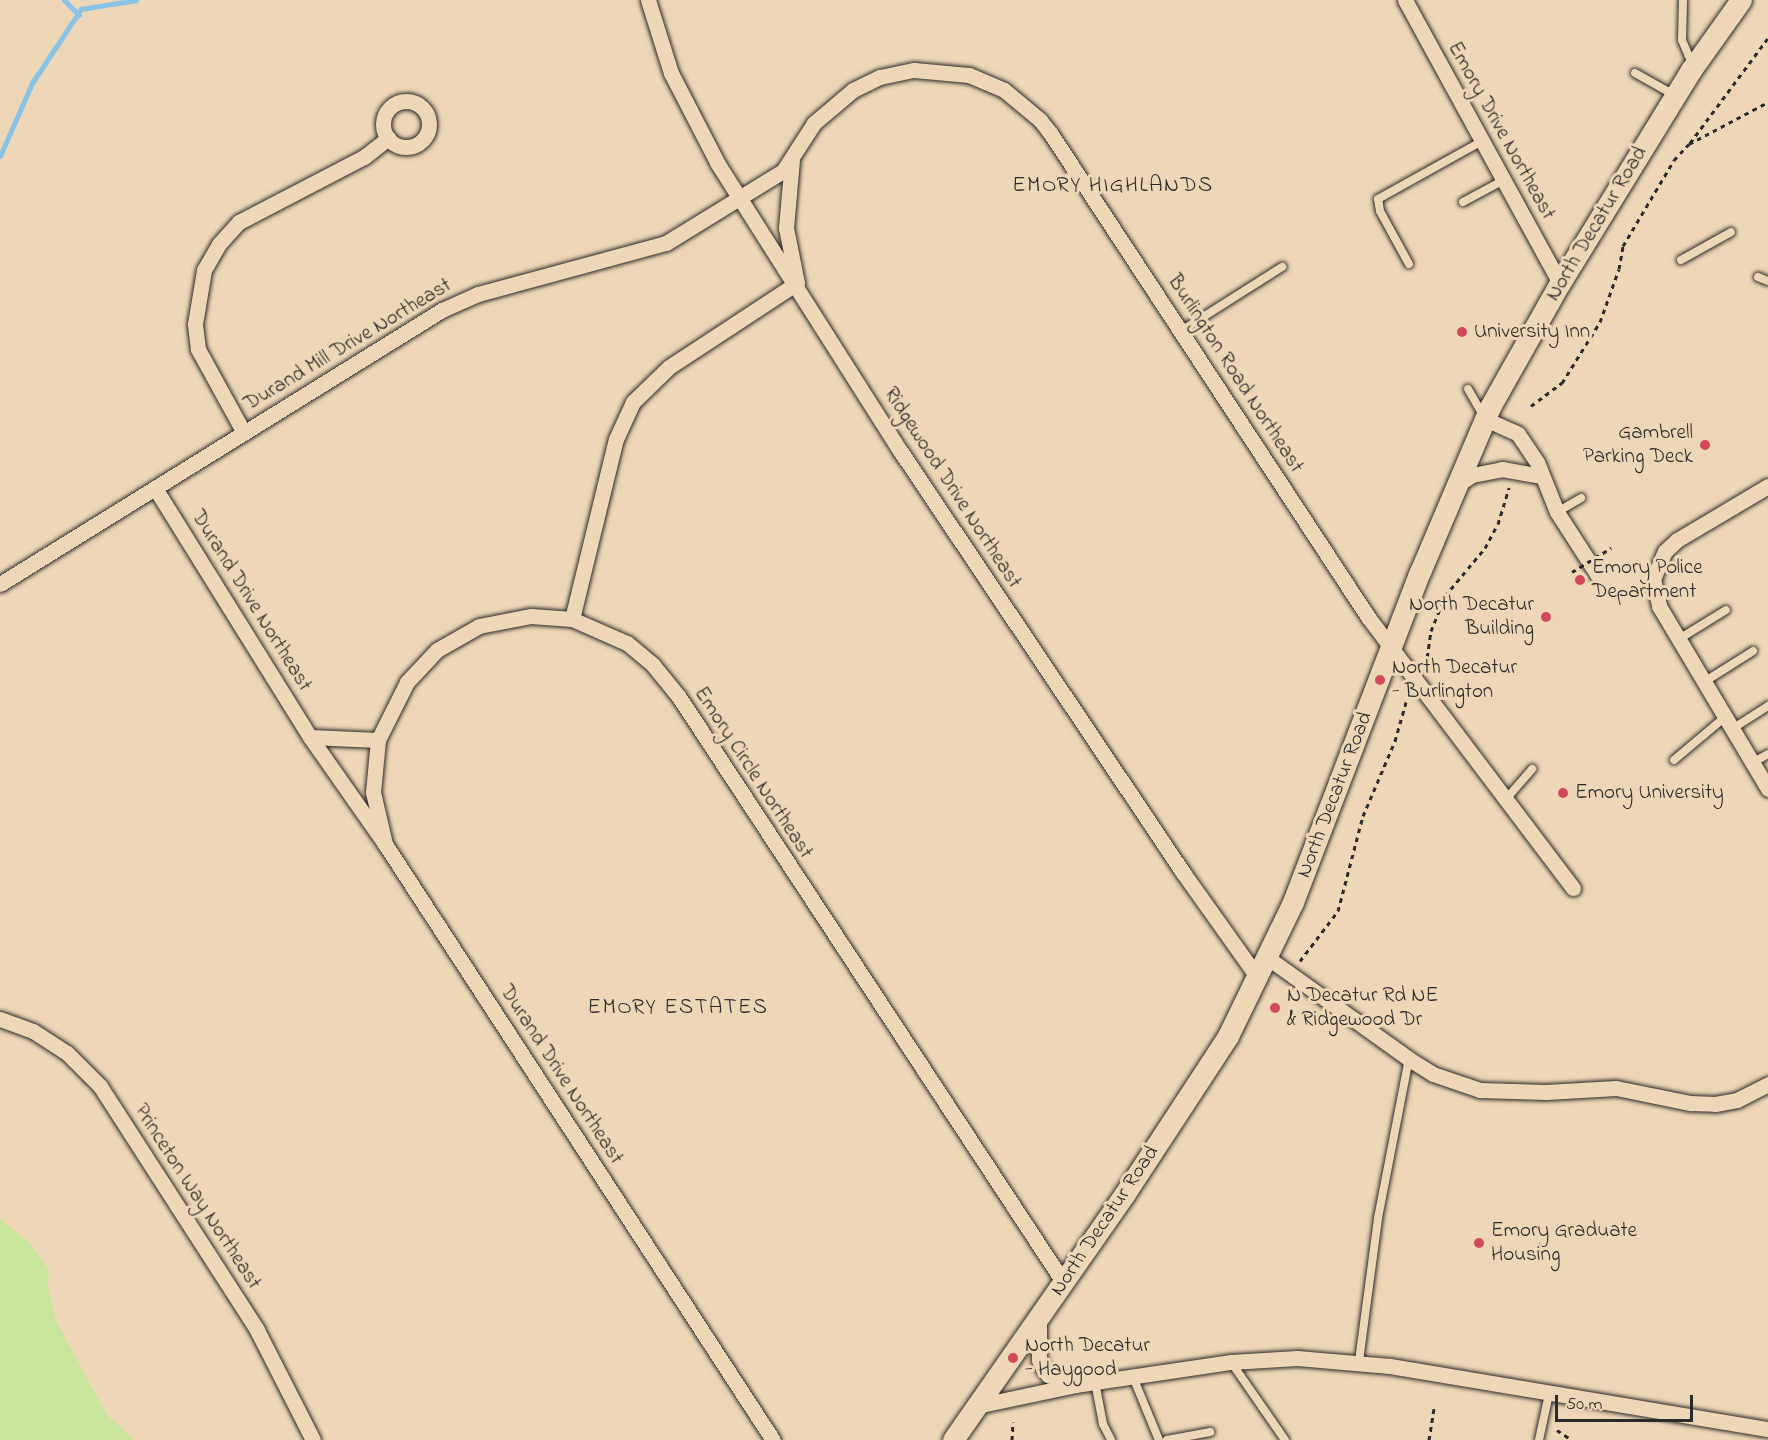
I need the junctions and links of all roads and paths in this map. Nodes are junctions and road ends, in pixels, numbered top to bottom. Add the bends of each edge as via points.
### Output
1 (648, 0) edge
2 (1405, 0) edge
3 (1683, 0) edge
4 (1741, 0) edge
5 (1768, 38) edge
6 (1693, 66) junction
7 (1635, 73) dead end
8 (1675, 96) junction
9 (1768, 102) edge
10 (388, 138) dead end
11 (1482, 141) junction
12 (1689, 144) junction
13 (793, 157) junction
14 (1504, 180) junction
15 (741, 196) junction
16 (1463, 202) dead end
17 (1731, 232) dead end
18 (1681, 260) dead end
19 (1409, 264) dead end
20 (1282, 267) dead end
21 (1758, 277) dead end
22 (1768, 281) edge
23 (797, 283) junction
24 (1560, 283) junction
25 (1181, 331) junction
26 (1468, 389) dead end
27 (1531, 406) dead end
28 (1485, 419) junction
29 (243, 431) junction
30 (1540, 476) junction
31 (1507, 479) dead end
32 (1456, 486) junction
33 (1768, 486) edge
34 (155, 488) junction
35 (1581, 498) dead end
36 (1557, 512) junction
37 (1611, 548) dead end
38 (1572, 572) dead end
39 (1653, 579) junction
40 (0, 584) edge
41 (1726, 610) dead end
42 (572, 619) junction
43 (1679, 639) junction
44 (1392, 650) junction
45 (1753, 651) dead end
46 (1426, 668) dead end
47 (1704, 682) junction
48 (1409, 693) dead end
49 (1768, 706) edge
50 (1728, 723) junction
51 (310, 737) junction
52 (378, 740) junction
53 (1768, 754) edge
54 (1674, 760) dead end
55 (1752, 764) junction
56 (1532, 769) dead end
57 (1768, 789) edge
58 (1506, 799) junction
59 (385, 844) junction
60 (1574, 888) dead end
61 (1268, 958) junction
62 (1300, 961) dead end
63 (1258, 978) junction
64 (0, 1019) edge
65 (1409, 1059) junction
66 (1768, 1084) edge
67 (1064, 1283) junction
68 (1039, 1319) junction
69 (1359, 1361) junction
70 (1231, 1362) junction
71 (1133, 1377) junction
72 (1095, 1382) junction
73 (1075, 1386) junction
74 (1549, 1394) junction
75 (1435, 1404) dead end
76 (981, 1405) junction
77 (1013, 1422) dead end
78 (1768, 1429) edge
79 (1557, 1430) dead end
80 (1210, 1432) dead end
81 (313, 1440) edge
82 (773, 1440) edge
83 (953, 1440) edge
84 (1012, 1440) edge
85 (1111, 1440) edge
86 (1159, 1440) edge
87 (1167, 1440) edge
88 (1285, 1440) edge
89 (1429, 1440) edge
90 (1539, 1440) edge
91 (1572, 1440) edge

1 - 15 street, Ridgewood Drive Northeast via 685,103
2 - 11 street, Emory Drive Northeast
3 - 6 lane via 1682,40
4 - 6 main road, North Decatur Road
5 - 12 path
6 - 8 main road, North Decatur Road
7 - 8 lane
8 - 24 main road, North Decatur Road
9 - 12 path
10 - 29 street via 364,157 239,222 219,244 204,270 195,324 198,349
11 - 14 street, Emory Drive Northeast
11 - 19 lane via 1378,199 1380,211
12 - 27 path via 1674,160 1623,246 1600,322 1562,383
13 - 15 street, Burlington Road Northeast via 773,179
13 - 23 street, Burlington Road Northeast via 786,228
13 - 25 street, Burlington Road Northeast via 825,111 852,90 880,77 932,70 969,75 987,82 1040,120
14 - 16 lane
14 - 24 street, Emory Drive Northeast
15 - 23 street, Ridgewood Drive Northeast
15 - 29 street, Durand Mill Drive Northeast via 652,249 459,301
17 - 18 lane
20 - 25 lane
21 - 22 lane
23 - 42 street via 669,367 633,402 616,439
23 - 63 street, Ridgewood Drive Northeast via 901,452
24 - 28 main road, North Decatur Road
25 - 44 street, Burlington Road Northeast
26 - 28 lane
28 - 30 street via 1518,434 1537,462
28 - 32 main road, North Decatur Road
29 - 34 street, Durand Mill Drive Northeast
30 - 32 street via 1502,469 1472,475
30 - 36 street
31 - 46 path via 1509,488 1493,532 1445,596 1431,631
32 - 44 main road, North Decatur Road
33 - 39 street via 1677,540 1665,551
34 - 40 street, Durand Mill Drive Northeast
34 - 51 street, Durand Drive Northeast
35 - 36 lane
36 - 39 street via 1597,574 1608,581
37 - 38 path, bridge
39 - 43 street via 1659,606
41 - 43 lane
42 - 52 street, Emory Circle Northeast via 514,617 479,626 451,641 425,660 407,682
42 - 67 street, Emory Circle Northeast via 627,644 666,680
43 - 47 street
44 - 58 street, Burlington Road Northeast
44 - 61 main road, North Decatur Road
45 - 47 lane
47 - 50 street
48 - 62 path via 1395,741 1363,816 1338,911
49 - 50 lane
50 - 54 lane
50 - 55 street
51 - 52 street
51 - 59 street, Durand Drive Northeast
52 - 59 street, Emory Circle Northeast via 373,792
53 - 55 lane
55 - 57 street
56 - 58 lane
58 - 60 street, Burlington Road Northeast
59 - 82 street, Durand Drive Northeast
61 - 63 main road, North Decatur Road
61 - 65 street
63 - 67 main road, North Decatur Road via 1211,1064
64 - 81 street, Princeton Way Northeast via 33,1031 67,1053 100,1086 257,1330
65 - 66 street via 1448,1080 1492,1091 1616,1088 1690,1103 1715,1104 1737,1100
65 - 69 lane via 1378,1218
67 - 68 main road, North Decatur Road
68 - 73 street via 1039,1360 1043,1368
68 - 76 main road, North Decatur Road
69 - 70 street via 1297,1358
69 - 74 street
70 - 71 street
70 - 88 lane
71 - 72 street
71 - 86 lane
72 - 73 street
72 - 85 lane via 1102,1424
73 - 76 street
74 - 78 street
74 - 90 lane
75 - 89 path
76 - 83 main road, North Decatur Road
77 - 84 path
79 - 91 path
80 - 87 lane

